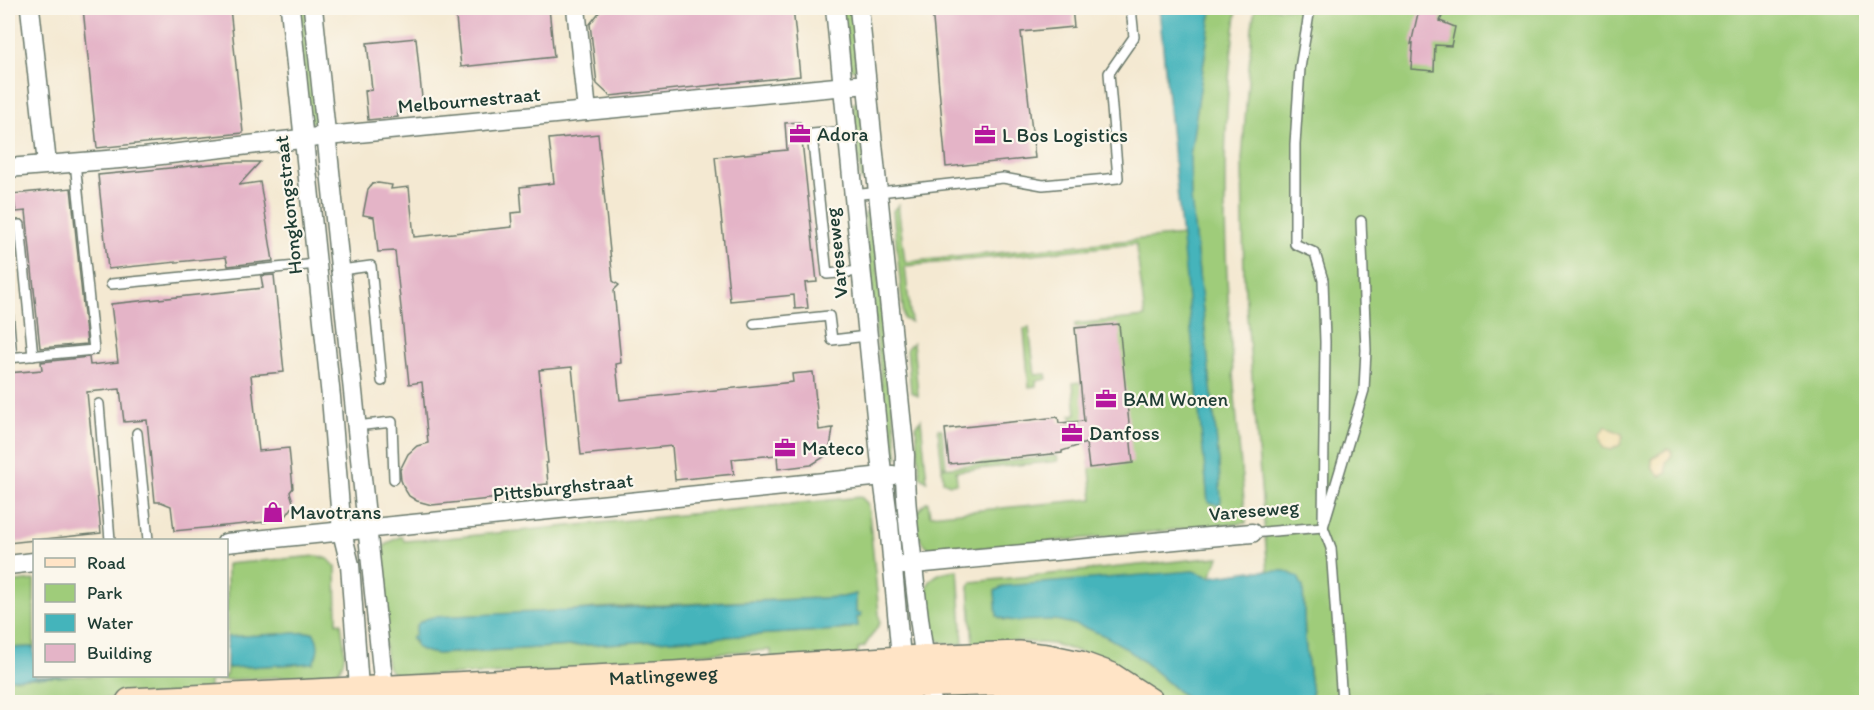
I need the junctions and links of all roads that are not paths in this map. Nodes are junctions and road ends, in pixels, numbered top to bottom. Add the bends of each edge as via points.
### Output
1 (30, 8) edge
2 (290, 8) edge
3 (313, 8) edge
4 (576, 8) edge
5 (835, 8) edge
6 (859, 8) edge
7 (1131, 8) edge
8 (1310, 8) edge
9 (867, 84) junction
10 (842, 86) junction
11 (587, 111) junction
12 (847, 131) junction
13 (327, 136) junction
14 (303, 138) junction
15 (75, 162) junction
16 (47, 164) junction
17 (8, 168) edge
18 (877, 192) junction
19 (853, 195) junction
20 (8, 203) edge
21 (1361, 221) dead end
22 (9, 226) edge
23 (316, 264) junction
24 (341, 270) junction
25 (861, 272) junction
26 (111, 284) dead end
27 (8, 312) edge
28 (754, 324) dead end
29 (867, 336) junction
30 (33, 356) junction
31 (10, 358) edge
32 (382, 381) dead end
33 (353, 395) junction
34 (331, 397) junction
35 (99, 404) dead end
36 (356, 426) junction
37 (136, 433) dead end
38 (904, 474) junction
39 (884, 476) junction
40 (394, 479) dead end
41 (1323, 527) junction
42 (367, 530) junction
43 (342, 532) junction
44 (1252, 533) joint
45 (110, 539) edge
46 (148, 539) edge
47 (228, 543) edge
48 (33, 562) edge
49 (913, 564) junction
50 (8, 565) edge
51 (892, 566) junction
52 (916, 682) edge
53 (372, 696) edge
54 (130, 702) edge
55 (555, 702) edge
56 (1115, 702) edge
57 (1150, 702) edge
58 (1342, 702) edge

1 - 16 street
2 - 14 street, Hongkongstraat
3 - 13 street
4 - 11 street
5 - 10 street, Vareseweg
6 - 9 street
7 - 18 lane via 1134,37 1109,73 1119,178 1043,185 1004,178
8 - 41 lane via 1300,68 1295,244 1315,253 1323,280
9 - 10 street, Melbournestraat
9 - 18 street
10 - 11 street, Melbournestraat
10 - 12 street, Vareseweg
11 - 13 street, Melbournestraat
12 - 19 street, Vareseweg
12 - 25 lane via 813,134 827,274
13 - 14 street, Melbournestraat
13 - 24 street
14 - 15 street, Melbournestraat
14 - 23 street, Hongkongstraat
15 - 16 street, Melbournestraat
15 - 30 lane via 94,350
16 - 17 street, Melbournestraat
18 - 19 lane
18 - 38 street
19 - 25 street, Vareseweg
20 - 22 lane
21 - 41 lane, Vareseweg via 1365,380
22 - 30 lane via 20,225
23 - 26 lane
23 - 34 street, Hongkongstraat
24 - 32 lane via 371,267
24 - 33 street
25 - 29 street, Vareseweg
27 - 31 lane
28 - 29 lane via 829,316 832,340
29 - 39 street, Vareseweg
30 - 31 lane
33 - 34 street
33 - 36 street
34 - 43 street, Hongkongstraat
35 - 45 lane
36 - 40 lane via 392,422
36 - 42 street
37 - 46 lane
38 - 39 street, Pittsburghstraat
38 - 49 street
39 - 42 street, Pittsburghstraat
39 - 51 street, Vareseweg
41 - 44 lane, Vareseweg
41 - 58 lane via 1331,548
42 - 43 street, Pittsburghstraat
42 - 53 street
43 - 47 street, Pittsburghstraat
43 - 53 street, Hongkongstraat
44 - 49 street, Vareseweg
48 - 50 street
49 - 51 street, Vareseweg
49 - 52 street
51 - 52 street, Vareseweg
52 - 53 main road, Matlingeweg via 674,675
52 - 55 main road, Matlingeweg
52 - 56 main road, Matlingeweg via 1017,681 1078,686
52 - 57 main road, Matlingeweg via 1019,656 1047,658 1110,676
53 - 54 main road, Matlingeweg

